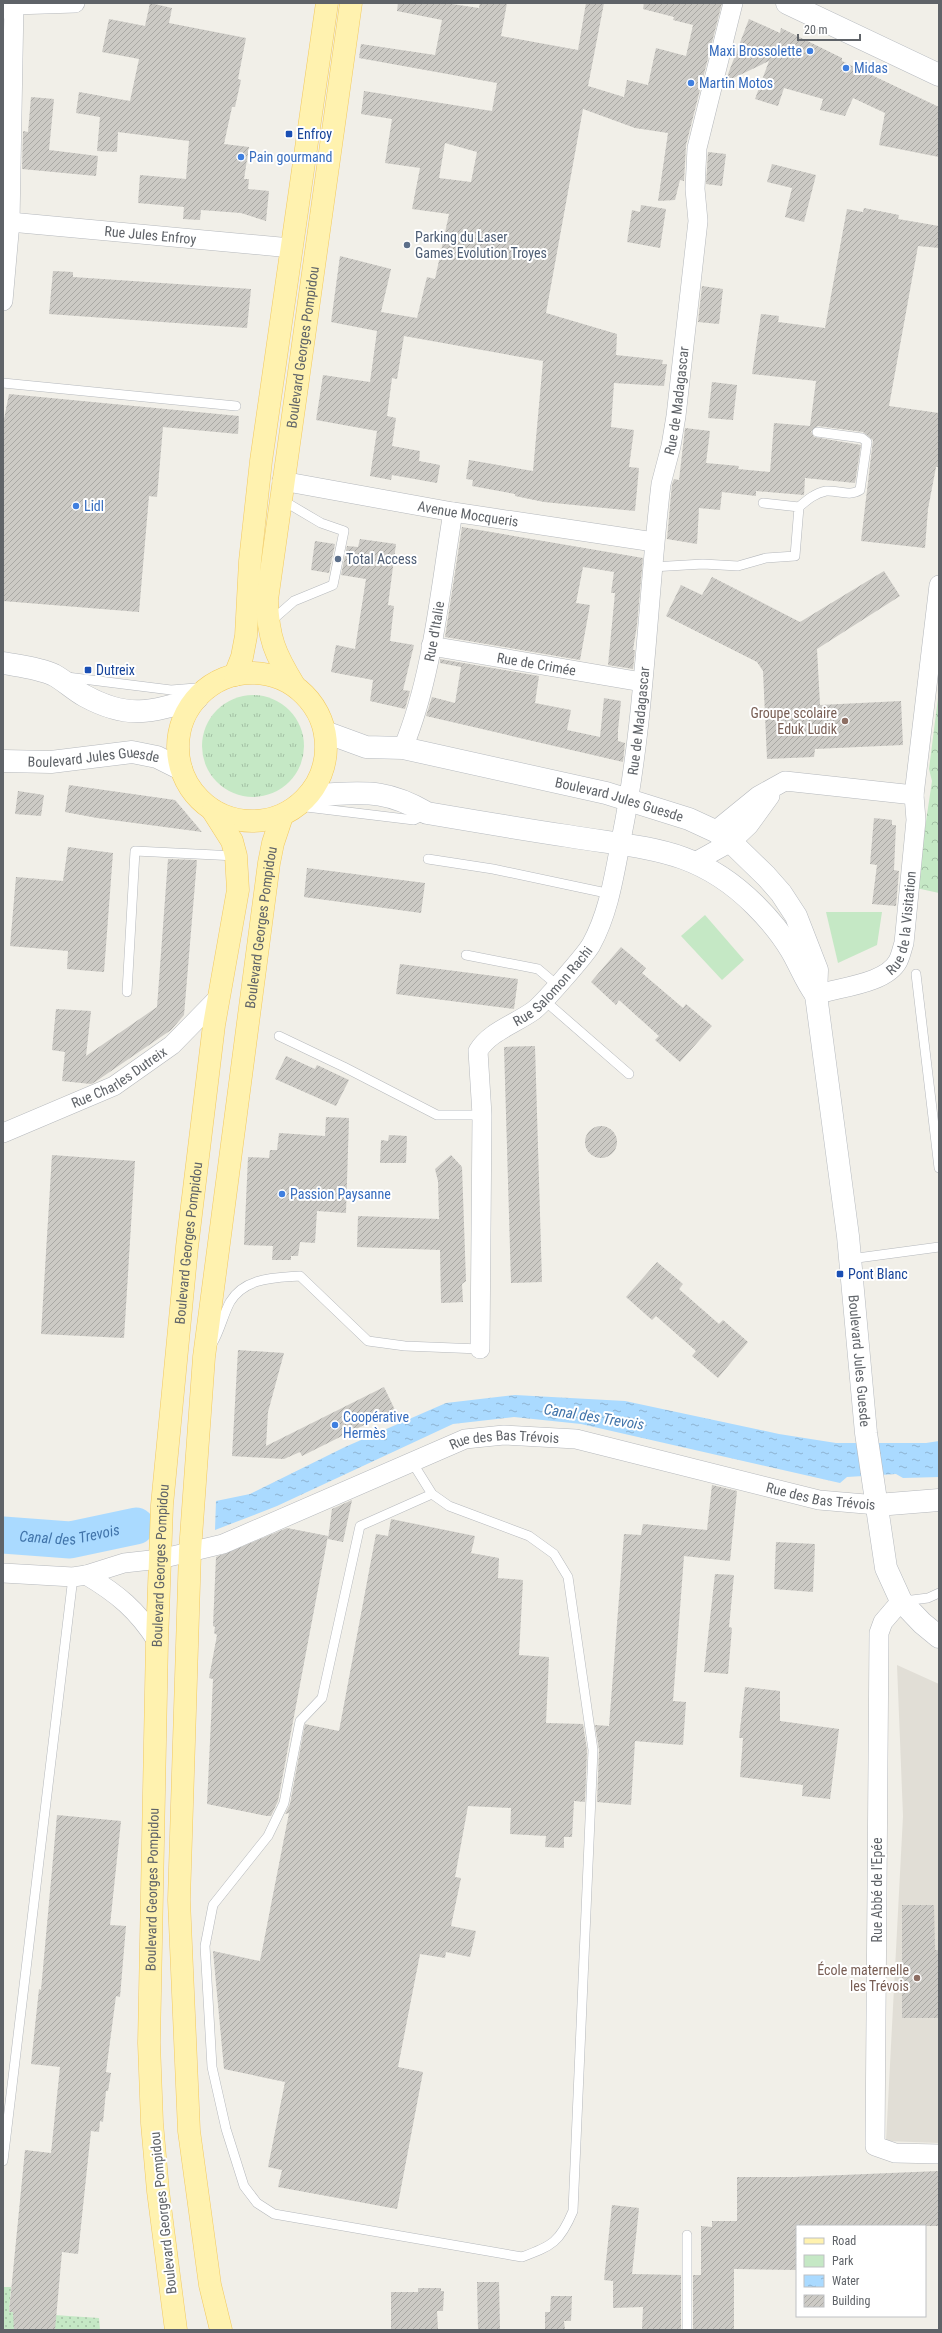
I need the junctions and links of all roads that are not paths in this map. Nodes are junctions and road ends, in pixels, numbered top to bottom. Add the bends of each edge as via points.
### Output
1 (74, 3) edge
2 (327, 3) edge
3 (351, 3) edge
4 (733, 3) edge
5 (770, 3) edge
6 (786, 3) edge
7 (10, 6) edge
8 (810, 14) junction
9 (939, 75) edge
10 (10, 222) junction
11 (291, 248) junction
12 (3, 301) edge
13 (3, 383) edge
14 (236, 406) dead end
15 (817, 432) dead end
16 (281, 490) junction
17 (763, 503) dead end
18 (799, 507) junction
19 (454, 512) junction
20 (654, 542) junction
21 (652, 566) junction
22 (939, 585) edge
23 (268, 624) junction
24 (431, 646) junction
25 (3, 663) edge
26 (235, 675) junction
27 (642, 682) junction
28 (294, 685) junction
29 (202, 692) junction
30 (325, 732) junction
31 (403, 748) junction
32 (3, 761) edge
33 (180, 768) junction
34 (914, 795) junction
35 (629, 800) junction
36 (296, 806) junction
37 (213, 811) junction
38 (723, 837) junction
39 (621, 842) junction
40 (236, 856) junction
41 (428, 859) dead end
42 (695, 862) junction
43 (611, 894) junction
44 (466, 955) dead end
45 (916, 974) dead end
46 (557, 985) junction
47 (127, 992) dead end
48 (816, 994) junction
49 (218, 998) junction
50 (544, 1000) junction
51 (279, 1036) dead end
52 (629, 1074) dead end
53 (482, 1115) junction
54 (3, 1133) edge
55 (939, 1168) edge
56 (939, 1247) edge
57 (850, 1259) junction
58 (480, 1349) joint
59 (204, 1357) junction
60 (412, 1462) junction
61 (432, 1494) junction
62 (939, 1500) edge
63 (877, 1505) junction
64 (190, 1551) junction
65 (160, 1559) junction
66 (3, 1573) edge
67 (79, 1576) junction
68 (939, 1593) edge
69 (901, 1601) junction
70 (939, 1637) edge
71 (157, 1642) junction
72 (939, 2154) edge
73 (3, 2162) edge
74 (687, 2235) dead end
75 (176, 2330) edge
76 (220, 2330) edge
77 (687, 2330) edge

1 - 7 street
2 - 11 main road, Boulevard Georges Pompidou
3 - 16 main road, Boulevard Georges Pompidou
4 - 20 street, Rue de Madagascar via 697,148 697,228 676,416 661,484
5 - 8 main road
6 - 8 main road
7 - 10 street
8 - 9 main road
10 - 11 street, Rue Jules Enfroy
10 - 12 street
11 - 26 main road, Boulevard Georges Pompidou via 260,469 250,561 246,636
13 - 14 lane
15 - 18 lane via 862,438 866,442 860,490 854,494 826,491 812,496
16 - 19 street, Avenue Mocqueris
16 - 23 main road, Boulevard Georges Pompidou via 267,600
16 - 23 lane via 321,523 344,531 333,585 294,602
17 - 18 lane
18 - 21 lane via 795,556 766,558 738,566
19 - 20 street, Avenue Mocqueris
19 - 24 street, Rue d'Italie
20 - 21 street, Rue de Madagascar
21 - 27 street, Rue de Madagascar
22 - 34 street, Rue de la Visitation
23 - 28 main road, Boulevard Georges Pompidou via 274,650
24 - 27 street, Rue de Crimée
24 - 31 street, Rue d'Italie via 413,723
25 - 29 main road via 54,675 89,698 123,712 156,711
26 - 28 main road, Boulevard Georges Pompidou via 255,673 276,676
26 - 29 main road, Boulevard Georges Pompidou
27 - 35 street, Rue de Madagascar
28 - 30 main road, Boulevard Georges Pompidou via 307,697 318,713
29 - 33 main road, Boulevard Georges Pompidou via 186,713 180,731
30 - 31 main road, Boulevard Jules Guesde via 366,746
30 - 36 main road, Boulevard Georges Pompidou via 326,754 321,776
31 - 35 main road, Boulevard Jules Guesde via 606,792
32 - 33 main road, Boulevard Jules Guesde via 51,762 132,752 157,756
33 - 37 main road, Boulevard Georges Pompidou via 190,789
34 - 38 street via 785,781 765,802 749,825
34 - 48 street, Rue de la Visitation via 916,820 913,859 904,943 898,962 887,974
35 - 38 main road, Boulevard Jules Guesde via 689,819
35 - 39 street, Rue de Madagascar
36 - 37 main road, Boulevard Georges Pompidou via 264,821 247,822
36 - 39 main road, Boulevard Jules Guesde via 370,792 413,805 428,813 592,840
36 - 59 main road, Boulevard Georges Pompidou via 274,838 269,864
37 - 40 main road, Boulevard Georges Pompidou via 232,841
38 - 42 street
38 - 48 main road, Boulevard Jules Guesde via 766,876 796,916 817,970
39 - 42 main road, Boulevard Jules Guesde via 665,851
39 - 43 street, Rue Salomon Rachi
40 - 47 lane via 135,851
40 - 49 main road, Boulevard Georges Pompidou via 238,890
41 - 43 lane via 493,869
42 - 48 main road, Boulevard Jules Guesde via 739,890 768,919 791,950 807,983
43 - 46 street, Rue Salomon Rachi via 601,925 590,947
44 - 46 lane via 538,969
45 - 55 lane
46 - 50 street, Rue Salomon Rachi
48 - 57 main road, Boulevard Jules Guesde
49 - 54 street, Rue Charles Dutreix via 172,1045 114,1086
49 - 65 main road, Boulevard Georges Pompidou via 186,1247 162,1505
50 - 52 lane
50 - 53 street, Rue Salomon Rachi via 535,1010 483,1043 478,1051
51 - 53 lane via 437,1115
53 - 58 street, Rue Salomon Rachi
56 - 57 lane
57 - 63 main road, Boulevard Jules Guesde via 866,1433
58 - 59 lane via 405,1346 368,1341 300,1276 260,1279 245,1286 230,1301 220,1332
59 - 64 main road, Boulevard Georges Pompidou
60 - 61 lane
60 - 63 street, Rue des Bas Trévois via 465,1439 504,1435 576,1439 819,1500
60 - 64 street, Rue des Bas Trévois via 241,1537
61 - 61 lane via 448,1506 530,1536 554,1554 568,1577 593,1750 573,2211 565,2230 548,2248 522,2258 274,2214 257,2203 244,2186 226,2129 212,2067 205,1946 213,1905 268,1836 284,1803 300,1721 322,1698 360,1526
62 - 63 main road, Rue des Bas Trévois
63 - 69 main road, Boulevard Jules Guesde via 886,1568
64 - 65 street, Rue des Bas Trévois
64 - 76 main road, Boulevard Georges Pompidou via 179,1900 189,2131 210,2285
65 - 67 street, Rue des Bas Trévois via 124,1563
65 - 71 main road, Boulevard Georges Pompidou
66 - 67 street, Rue des Bas Trévois
67 - 71 street, Rue des Bas Trévois via 108,1588 136,1611
67 - 73 lane
68 - 69 lane via 928,1598
69 - 70 main road, Boulevard Jules Guesde
69 - 72 street, Rue Abbé de l'Epée via 883,1622 879,1633 875,2146 895,2153
71 - 75 main road, Boulevard Georges Pompidou via 149,2043 158,2190
74 - 77 lane

